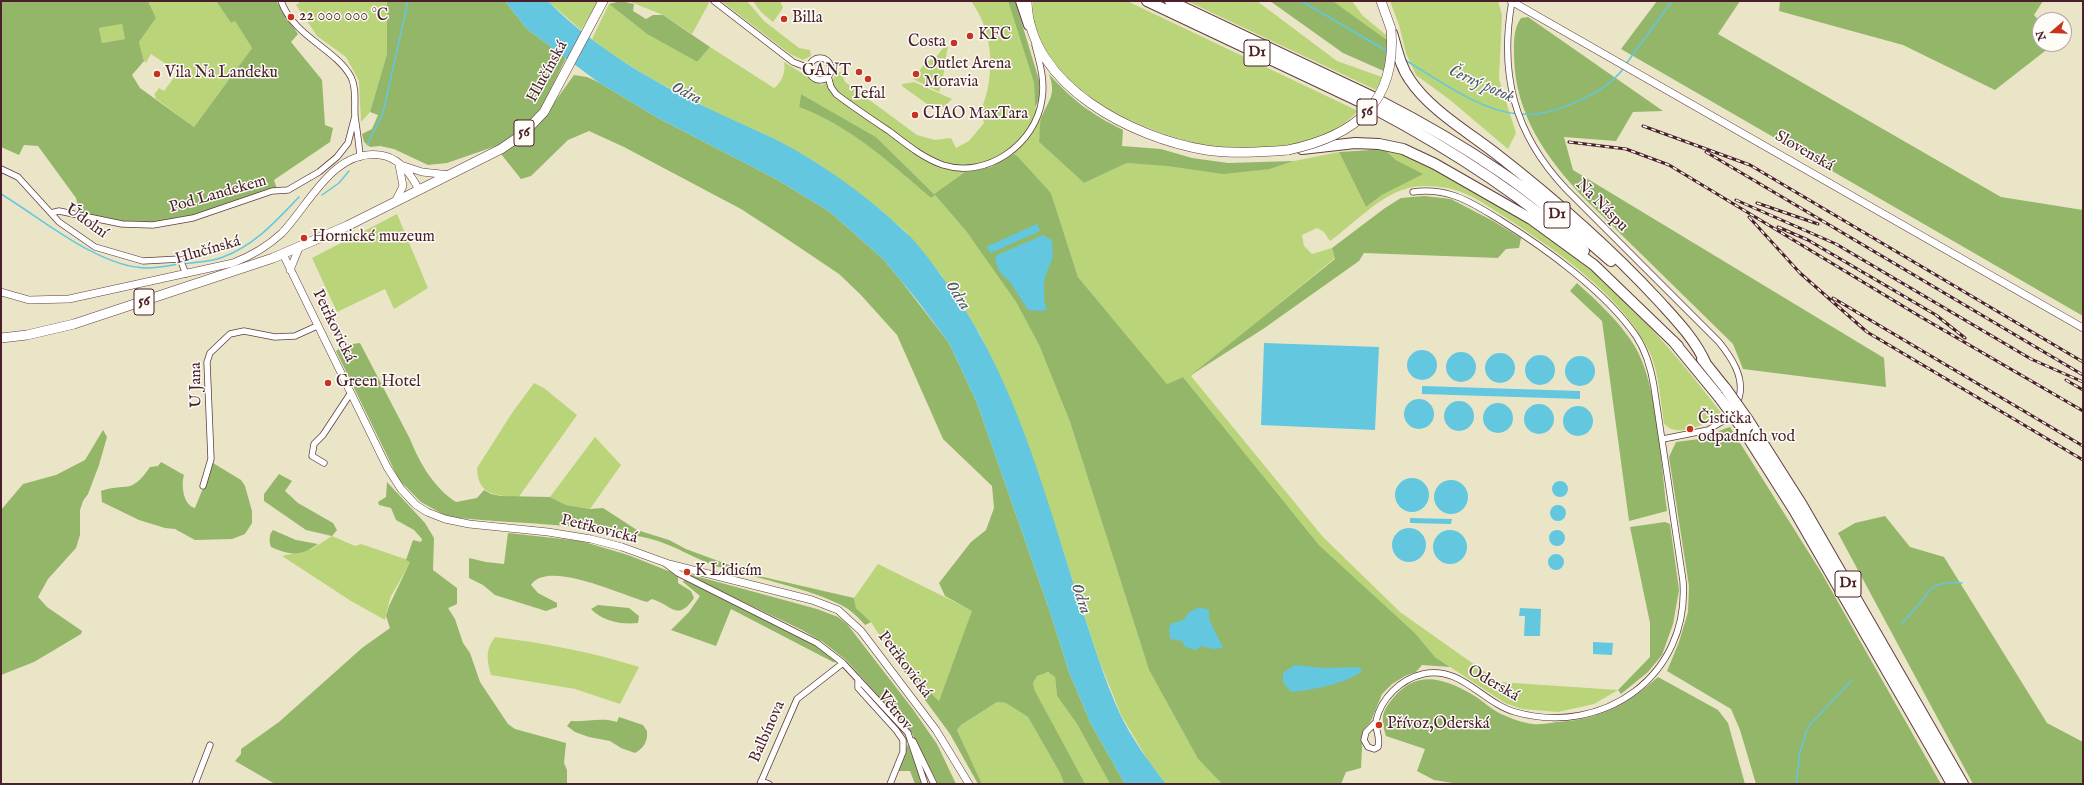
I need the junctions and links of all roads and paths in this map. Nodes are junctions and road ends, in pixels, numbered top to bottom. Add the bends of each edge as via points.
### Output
1 (281, 1) edge
2 (603, 1) edge
3 (714, 1) edge
4 (1020, 1) edge
5 (1027, 1) edge
6 (1147, 1) edge
7 (1170, 1) edge
8 (1511, 1) edge
9 (1383, 3) edge
10 (1029, 25) junction
11 (1391, 30) junction
12 (1034, 39) junction
13 (810, 68) junction
14 (828, 76) junction
15 (1374, 103) junction
16 (355, 116) junction
17 (1288, 150) junction
18 (360, 157) junction
19 (398, 163) junction
20 (1, 169) edge
21 (450, 175) junction
22 (419, 190) junction
23 (1413, 192) dead end
24 (394, 202) junction
25 (51, 212) junction
26 (299, 248) junction
27 (283, 254) junction
28 (184, 268) junction
29 (290, 270) junction
30 (1, 292) edge
31 (317, 326) junction
32 (2083, 328) edge
33 (1, 338) edge
34 (1678, 346) junction
35 (1706, 364) junction
36 (350, 394) junction
37 (1739, 398) dead end
38 (1728, 418) dead end
39 (1745, 424) junction
40 (1663, 439) junction
41 (324, 463) dead end
42 (203, 486) dead end
43 (666, 563) junction
44 (842, 663) junction
45 (858, 679) junction
46 (1375, 722) dead end
47 (908, 732) junction
48 (210, 745) dead end
49 (1939, 752) junction
50 (760, 783) edge
51 (195, 784) edge
52 (768, 784) edge
53 (890, 784) edge
54 (925, 784) edge
55 (934, 784) edge
56 (969, 784) edge
57 (1952, 784) edge
58 (1963, 784) edge

1 - 16 street, Pod Landekem via 287,14 308,38 341,63 352,78 355,89
2 - 21 main road, Hlučínská / 56 via 544,112 523,134 501,149
3 - 13 street via 793,62
4 - 10 highway
5 - 10 main road
6 - 15 highway, D1
7 - 15 highway, D1
8 - 32 street, Slovenská
8 - 37 street, Na Náspu via 1507,47 1508,74 1523,127 1540,159 1557,180 1719,342 1732,360 1739,377
9 - 11 main road, 56
10 - 12 main road
11 - 17 main road, 56, bridge via 1389,72 1372,106 1343,131 1321,142
11 - 35 highway, D1, bridge via 1401,63 1421,95 1538,187 1588,230 1678,323 1699,348
12 - 14 street via 1043,78 1042,102 1037,118 1009,153 979,167 953,167 924,156 836,94
12 - 17 main road via 1049,65 1068,85 1103,111 1141,131 1171,142 1207,150
13 - 14 street via 810,74 816,79
13 - 14 street via 814,60 824,59 831,66
15 - 34 highway, D1 via 1496,181 1565,234 1620,284
15 - 35 highway, D1 via 1421,123 1499,171 1565,221 1624,273
16 - 18 street, Pod Landekem
16 - 25 street, Pod Landekem via 348,143 337,157 319,172 288,190 272,191 193,218 152,225 122,224 59,211
17 - 34 highway, D1, bridge via 1367,143 1402,149 1436,164 1531,219 1594,265
18 - 19 street, Hlučínská via 381,155
18 - 28 street, Hlučínská via 344,164 329,176 287,228 263,248 228,264
19 - 21 street via 422,172
19 - 22 street, Hlučínská via 410,175
19 - 24 street via 403,186
20 - 25 street, Údolní via 18,177
21 - 22 main road, Hlučínská / 56
22 - 24 main road, Hlučínská / 56
23 - 40 street via 1445,193 1476,206 1542,247 1602,298 1632,330 1646,356 1653,379
24 - 26 main road, Hlučínská / 56
25 - 28 street, Údolní via 74,232 101,250 143,261 180,259
26 - 27 main road, 56
26 - 29 street
27 - 29 street, Petřkovická
27 - 33 main road, 56 via 74,324
28 - 30 street, Hlučínská via 100,293 56,300 29,300
29 - 31 street, Petřkovická
31 - 36 street, Petřkovická
31 - 42 street, U Jana via 295,336 275,337 244,331 230,334 210,353 207,362 211,459
34 - 39 highway, D1, bridge via 1719,397
35 - 39 highway, D1, bridge via 1726,389
36 - 41 street via 323,435 314,444 312,456
36 - 43 street, Petřkovická via 393,477 411,500 426,512 469,524 591,539
38 - 40 street via 1708,430
39 - 49 highway, D1
40 - 46 street, Oderská via 1683,595 1674,637 1657,671 1616,703 1585,715 1555,719 1510,710 1457,678 1440,673 1428,673 1410,678 1393,690
43 - 44 street via 678,573 817,643
43 - 56 street, Petřkovická via 812,600 843,614 867,639 932,725
44 - 45 street
44 - 50 street, Balbínova via 797,699
45 - 47 street
45 - 53 street, Větrov via 858,688 903,740 903,752
47 - 54 street
47 - 55 street
48 - 51 street
49 - 57 highway, D1
49 - 58 highway, D1
50 - 52 street

